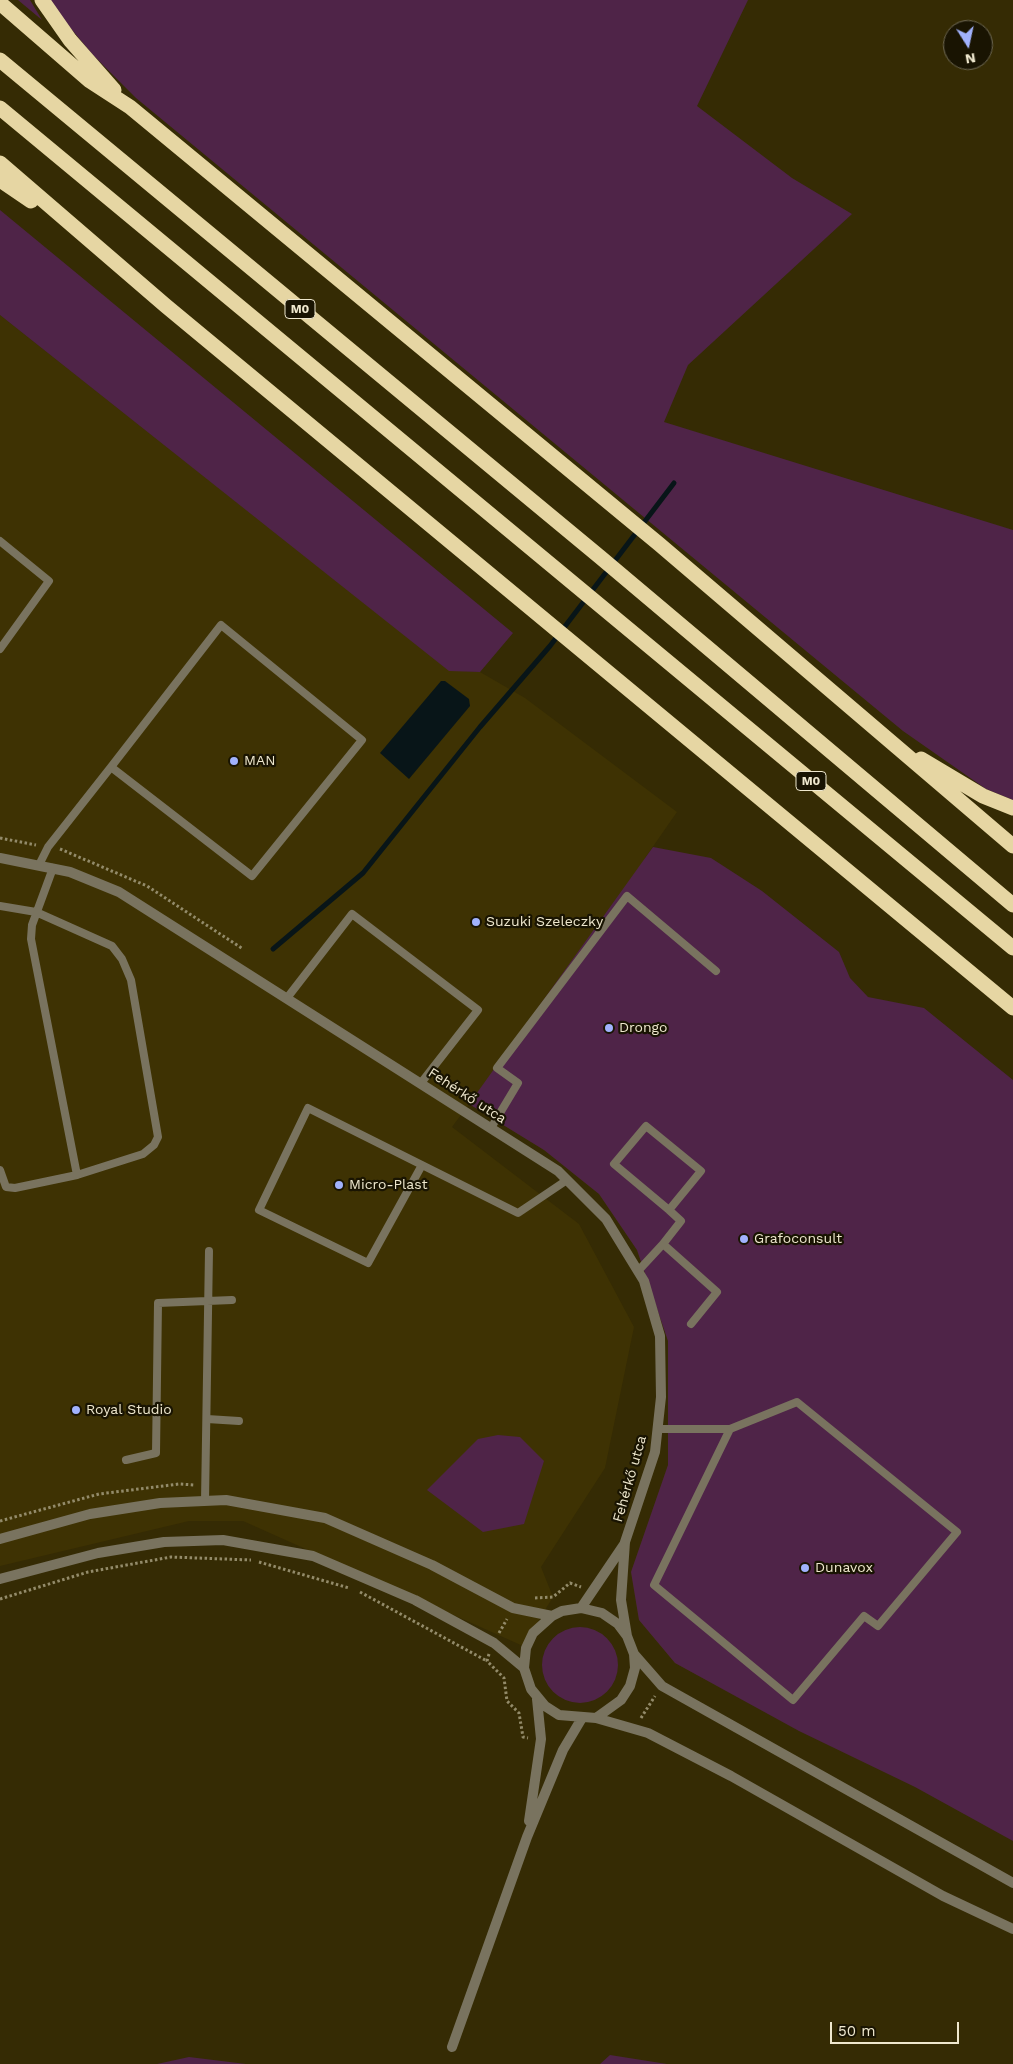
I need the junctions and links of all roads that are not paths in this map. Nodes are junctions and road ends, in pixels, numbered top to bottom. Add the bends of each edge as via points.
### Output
1 (42, 0) edge
2 (0, 3) edge
3 (0, 60) edge
4 (130, 107) junction
5 (0, 108) edge
6 (0, 162) edge
7 (0, 180) edge
8 (104, 254) junction
9 (0, 541) edge
10 (0, 650) edge
11 (894, 743) junction
12 (111, 767) junction
13 (1013, 808) edge
14 (1013, 846) edge
15 (0, 858) edge
16 (39, 865) junction
17 (53, 868) junction
18 (1013, 905) edge
19 (0, 906) edge
20 (36, 912) junction
21 (1013, 948) edge
22 (716, 971) dead end
23 (287, 998) junction
24 (1013, 1008) edge
25 (421, 1083) junction
26 (491, 1128) junction
27 (422, 1165) junction
28 (0, 1170) edge
29 (78, 1174) junction
30 (567, 1180) junction
31 (669, 1210) junction
32 (662, 1244) junction
33 (209, 1251) dead end
34 (638, 1271) junction
35 (232, 1300) dead end
36 (208, 1301) junction
37 (691, 1324) dead end
38 (206, 1419) junction
39 (239, 1421) dead end
40 (658, 1429) junction
41 (730, 1429) junction
42 (126, 1460) dead end
43 (205, 1501) junction
44 (0, 1539) edge
45 (625, 1542) junction
46 (0, 1579) edge
47 (581, 1608) junction
48 (552, 1616) junction
49 (627, 1636) junction
50 (634, 1654) junction
51 (524, 1668) junction
52 (537, 1699) junction
53 (582, 1718) junction
54 (596, 1718) junction
55 (526, 1837) junction
56 (1013, 1883) edge
57 (1013, 1929) edge
58 (452, 2047) dead end

1 - 4 highway via 89,63
2 - 4 highway via 90,81
3 - 18 highway, M0 via 630,582
4 - 11 highway
5 - 21 highway, M0
6 - 8 highway
7 - 8 highway
8 - 24 highway
9 - 10 lane via 49,581
11 - 13 highway via 983,796
11 - 14 highway
12 - 12 lane via 221,625 362,740 252,876
12 - 16 lane via 48,847
15 - 16 street, Fehérkő utca
16 - 17 street, Fehérkő utca
17 - 20 lane
17 - 23 street, Fehérkő utca via 119,892
19 - 20 lane
20 - 29 lane via 31,939
20 - 29 lane via 112,946 122,959 131,980 158,1137 143,1154
22 - 26 lane via 627,896 497,1068 518,1083
23 - 25 street, Fehérkő utca
23 - 25 lane via 352,914 478,1010
25 - 26 street, Fehérkő utca
26 - 30 street, Fehérkő utca
27 - 27 lane via 308,1108 260,1210 368,1263
27 - 30 lane via 518,1213
28 - 29 lane via 6,1187 16,1188
30 - 34 street, Fehérkő utca via 606,1219
31 - 31 lane via 614,1164 646,1126 702,1171
31 - 32 lane via 681,1221
32 - 34 lane
32 - 37 lane via 717,1292
33 - 36 lane
34 - 40 street, Fehérkő utca via 660,1336
35 - 36 lane
36 - 38 lane
36 - 42 lane via 158,1303 156,1453
38 - 39 lane
38 - 43 lane
40 - 41 lane
40 - 45 street, Fehérkő utca via 655,1452
41 - 41 lane via 654,1585 793,1700 864,1616 878,1626 957,1532 798,1402
43 - 44 street via 160,1503 90,1514
43 - 48 street via 226,1500 325,1518 432,1565 513,1608
45 - 47 street
45 - 49 street via 621,1600
46 - 51 street via 98,1553 164,1542 223,1540 313,1556 424,1605 494,1643
47 - 48 street
47 - 49 street via 602,1613 618,1624
48 - 51 street via 533,1633 526,1648
49 - 50 street
50 - 54 street via 635,1668 630,1686 621,1700
50 - 56 street via 662,1686
51 - 52 street
52 - 53 street via 560,1715
52 - 55 street via 541,1740
53 - 54 street
53 - 55 street via 563,1750
54 - 57 street via 648,1733 731,1776 943,1896
55 - 58 street

